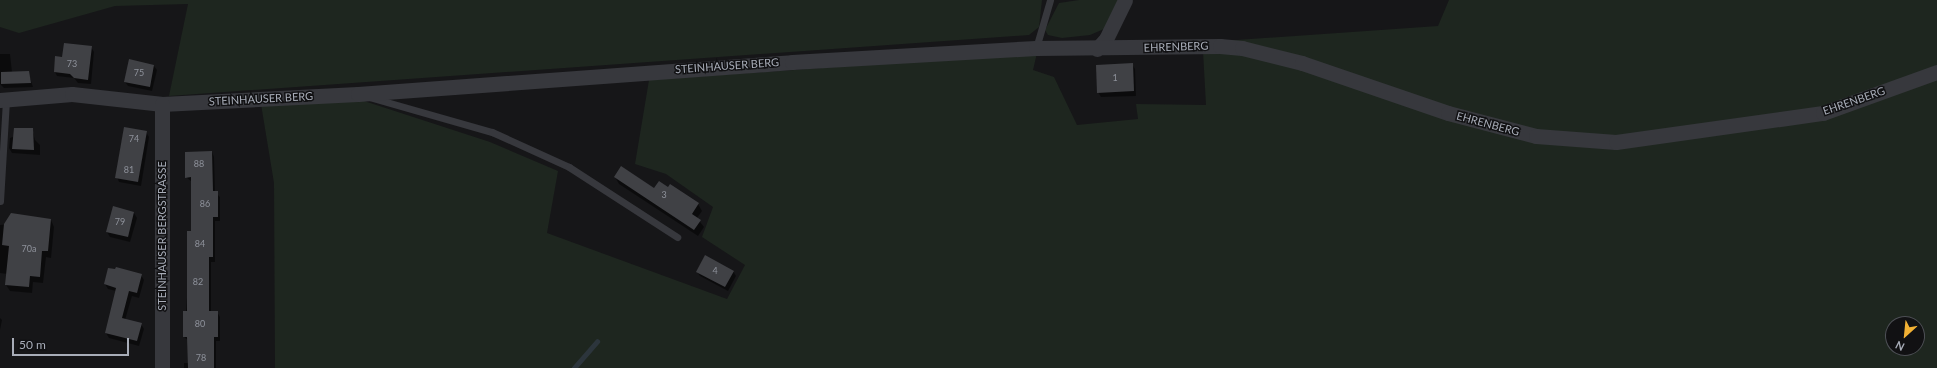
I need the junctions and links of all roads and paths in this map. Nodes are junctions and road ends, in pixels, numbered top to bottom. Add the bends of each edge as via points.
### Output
1 (1050, 0) edge
2 (1125, 0) edge
3 (1036, 48) junction
4 (1097, 49) junction
5 (1937, 72) edge
6 (358, 94) junction
7 (3, 100) edge
8 (163, 104) junction
9 (0, 201) edge
10 (677, 237) dead end
11 (162, 368) edge

1 - 3 lane
2 - 4 street via 1106,39
3 - 4 street, STEINHAUSER BERG
3 - 6 street, STEINHAUSER BERG via 761,64
4 - 5 street, EHRENBERG via 1220,46 1242,48 1302,63 1448,113 1536,136 1616,142 1823,113
6 - 8 street, STEINHAUSER BERG
6 - 10 lane, STEINHAUSER BERG via 499,135 569,166
7 - 8 street, STEINHAUSER BERG via 72,94
7 - 9 lane
8 - 11 street, STEINHAUSER BERGSTRASSE

